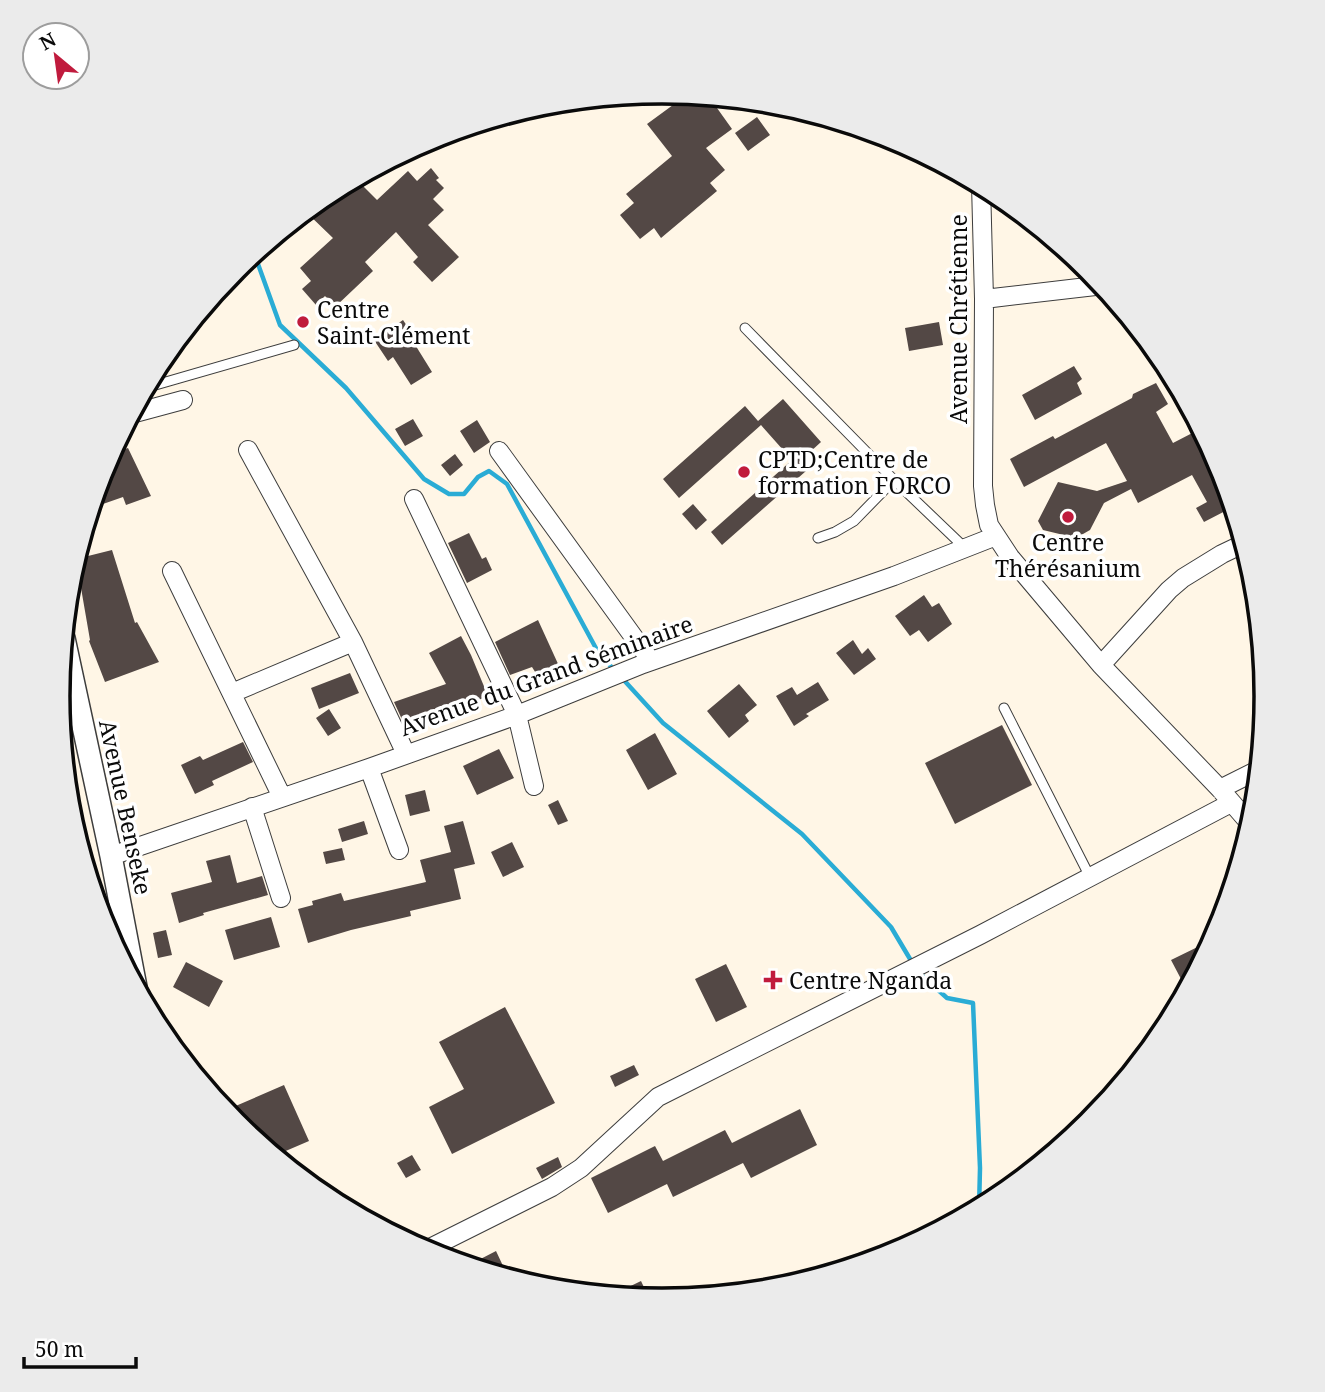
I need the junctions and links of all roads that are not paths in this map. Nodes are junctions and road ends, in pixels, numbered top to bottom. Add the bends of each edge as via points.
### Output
1 (981, 197) edge
2 (1090, 287) edge
3 (984, 299) junction
4 (745, 328) dead end
5 (294, 345) dead end
6 (160, 383) edge
7 (183, 400) dead end
8 (143, 411) edge
9 (248, 450) dead end
10 (499, 451) dead end
11 (894, 480) junction
12 (414, 499) dead end
13 (996, 536) junction
14 (818, 538) dead end
15 (1236, 547) edge
16 (965, 548) junction
17 (172, 571) dead end
18 (353, 642) junction
19 (647, 662) junction
20 (1101, 664) junction
21 (70, 684) edge
22 (232, 694) junction
23 (1004, 708) dead end
24 (517, 715) junction
25 (406, 754) junction
26 (369, 768) junction
27 (1249, 777) edge
28 (534, 786) dead end
29 (1225, 796) junction
30 (282, 797) junction
31 (252, 807) junction
32 (1243, 816) edge
33 (399, 850) dead end
34 (111, 856) junction
35 (1090, 877) junction
36 (281, 898) dead end
37 (129, 953) edge
38 (438, 1244) edge

1 - 3 street, Avenue Chrétienne
2 - 3 street
3 - 13 street, Avenue Chrétienne via 983,485 989,525
4 - 11 lane
5 - 6 lane
7 - 8 street
9 - 18 street
10 - 19 street
11 - 14 lane via 854,521
11 - 16 lane
12 - 24 street
13 - 16 street, Avenue du Grand Séminaire
13 - 20 street, Avenue Chrétienne
15 - 20 street via 1168,590
16 - 19 street, Avenue du Grand Séminaire
17 - 22 street
18 - 22 street
18 - 25 street
19 - 24 street, Avenue du Grand Séminaire
20 - 29 street, Avenue Chrétienne
21 - 34 street, Avenue Benseke
22 - 30 street
23 - 35 lane
24 - 25 street, Avenue du Grand Séminaire
24 - 28 street
25 - 26 street, Avenue du Grand Séminaire
26 - 30 street, Avenue du Grand Séminaire
26 - 33 street
27 - 29 street
29 - 32 street, Avenue Chrétienne
29 - 35 street
30 - 31 street, Avenue du Grand Séminaire
31 - 34 street, Avenue du Grand Séminaire
31 - 36 street
34 - 37 street, Avenue Benseke
35 - 38 street via 658,1097 570,1176

